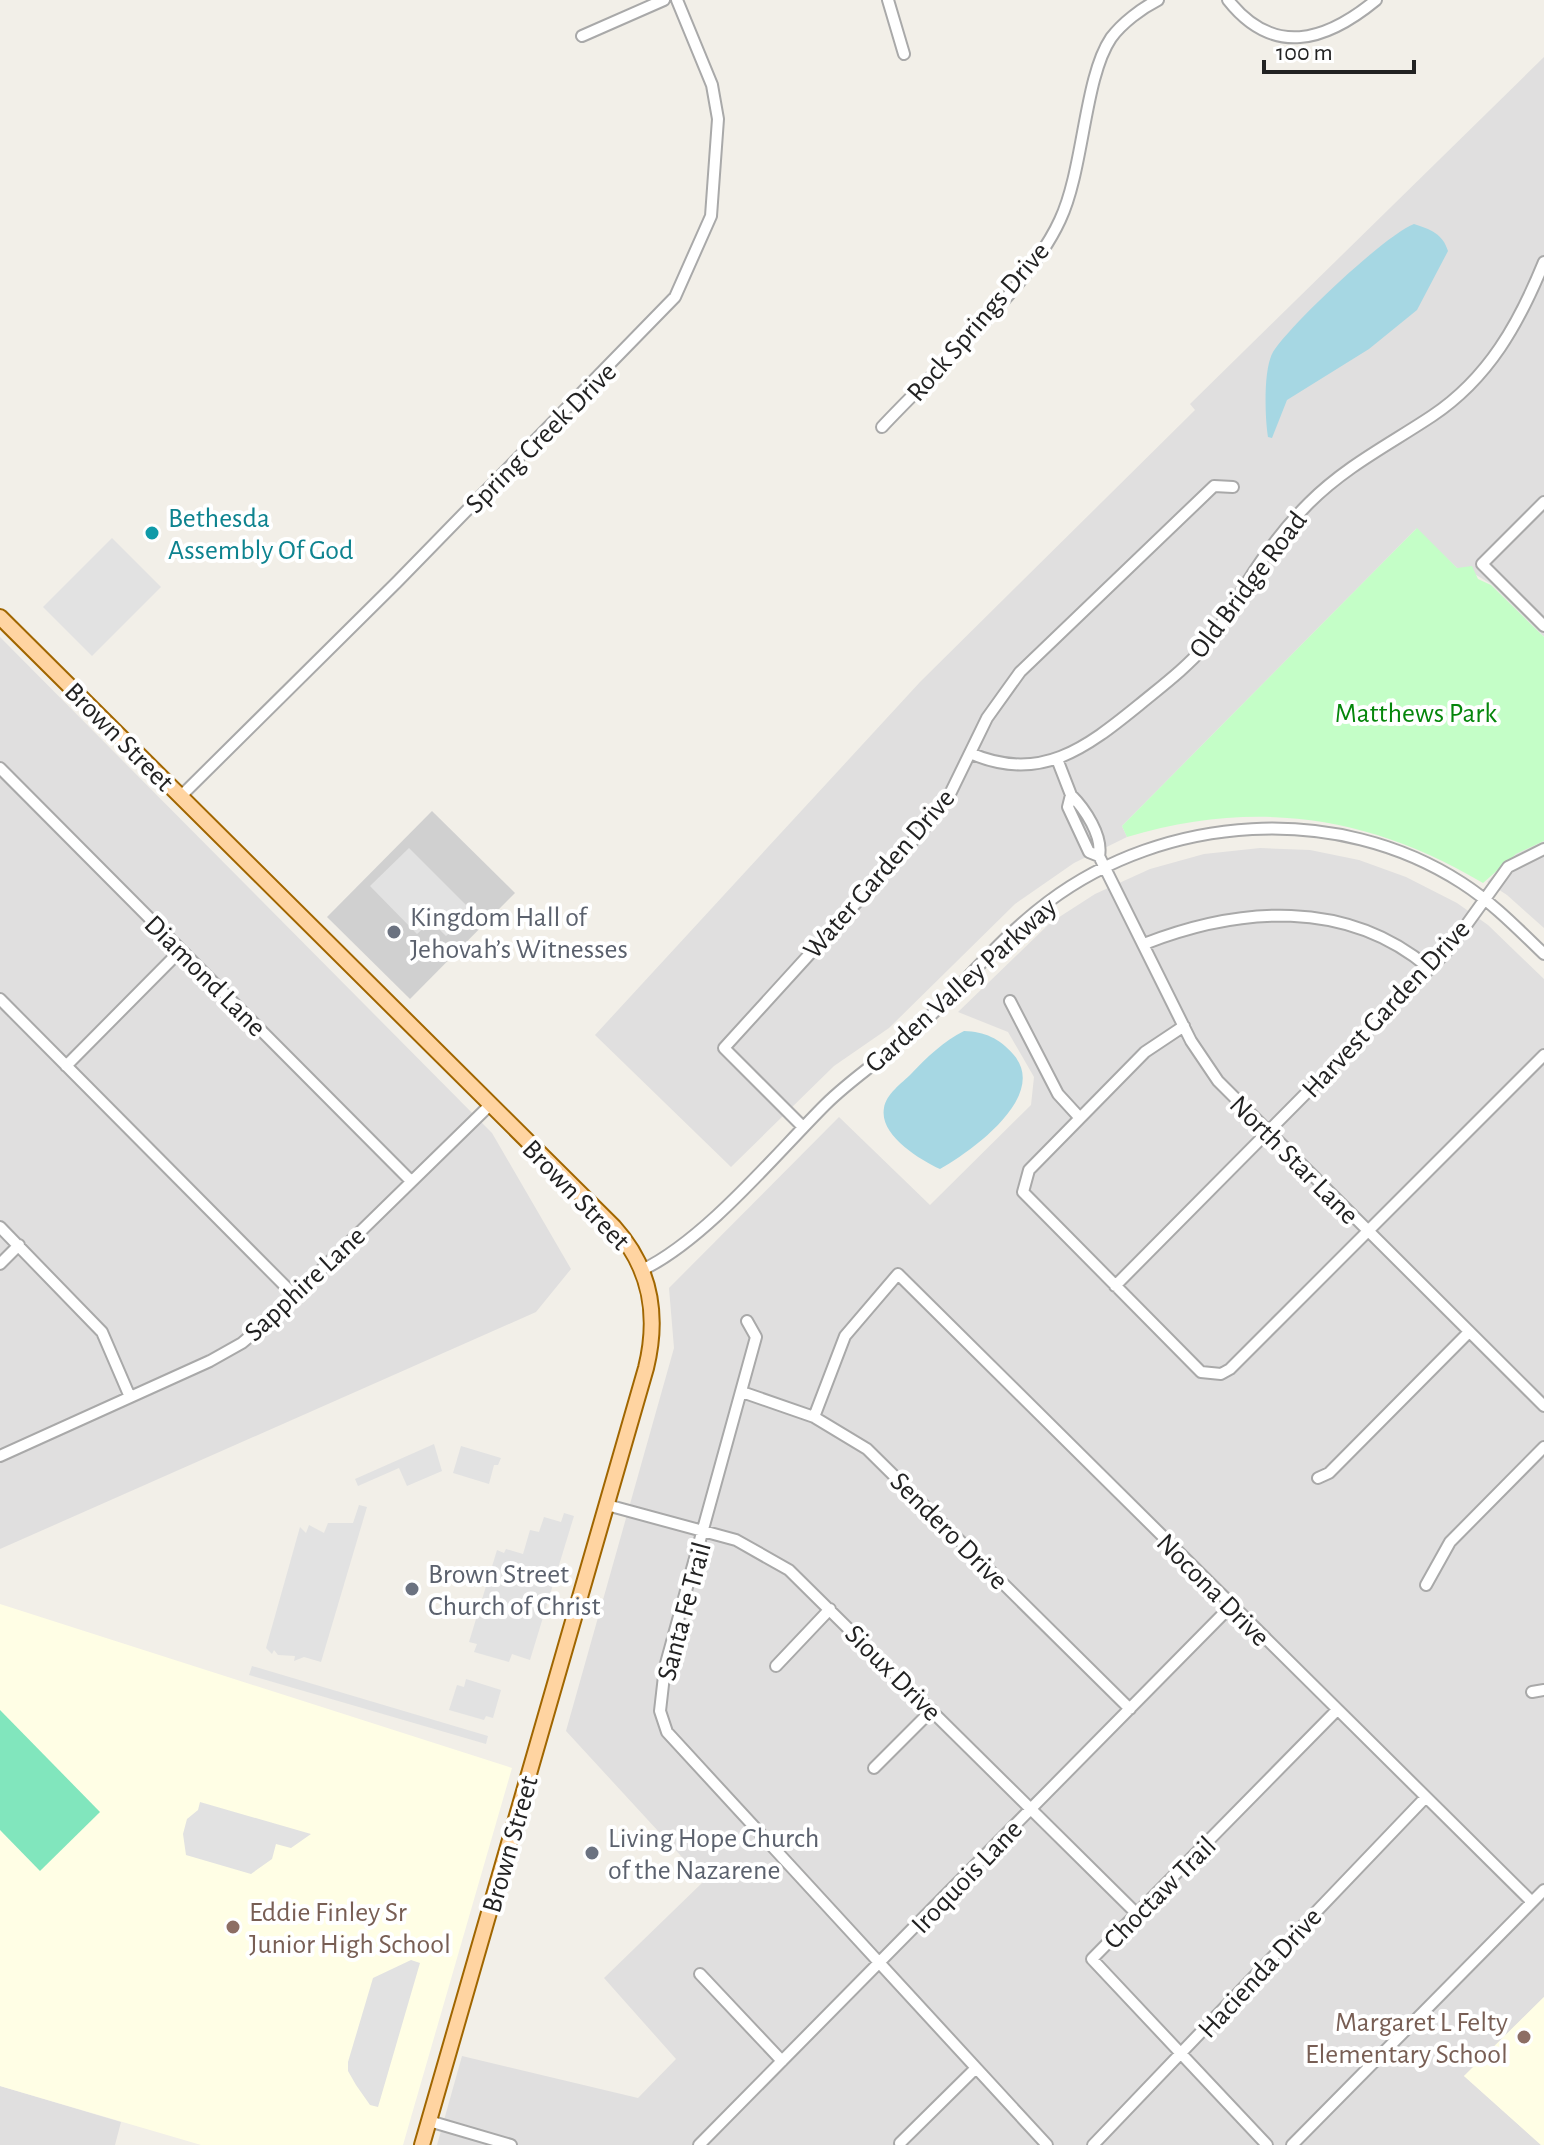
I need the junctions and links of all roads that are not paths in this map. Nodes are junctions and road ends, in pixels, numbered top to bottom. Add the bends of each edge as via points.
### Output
1 (664, 0) edge
2 (677, 0) edge
3 (888, 0) edge
4 (1158, 0) edge
5 (1228, 0) edge
6 (1376, 0) edge
7 (582, 36) dead end
8 (904, 54) dead end
9 (1544, 262) edge
10 (882, 427) dead end
11 (1233, 487) dead end
12 (1544, 502) edge
13 (0, 617) edge
14 (1544, 626) edge
15 (970, 753) junction
16 (1057, 759) junction
17 (0, 768) edge
18 (181, 796) junction
19 (1544, 849) edge
20 (1106, 869) junction
21 (1484, 899) junction
22 (1144, 944) junction
23 (181, 950) junction
24 (1544, 954) edge
25 (1429, 968) junction
26 (0, 999) edge
27 (1010, 1001) dead end
28 (1184, 1026) junction
29 (1544, 1055) edge
30 (66, 1066) junction
31 (490, 1105) junction
32 (1080, 1118) junction
33 (803, 1127) junction
34 (1267, 1131) junction
35 (411, 1181) junction
36 (0, 1227) edge
37 (1368, 1232) junction
38 (19, 1245) junction
39 (0, 1264) edge
40 (642, 1270) junction
41 (1115, 1286) junction
42 (295, 1296) junction
43 (747, 1321) dead end
44 (1469, 1332) junction
45 (742, 1392) junction
46 (130, 1397) junction
47 (1544, 1406) edge
48 (814, 1417) junction
49 (1544, 1447) edge
50 (0, 1456) edge
51 (1318, 1478) dead end
52 (607, 1505) junction
53 (704, 1530) junction
54 (1426, 1585) dead end
55 (1231, 1606) junction
56 (830, 1609) junction
57 (776, 1666) dead end
58 (1130, 1709) junction
59 (932, 1710) junction
60 (1337, 1710) junction
61 (874, 1768) dead end
62 (1425, 1798) junction
63 (1031, 1809) junction
64 (1544, 1890) edge
65 (1532, 1902) junction
66 (1137, 1914) junction
67 (880, 1964) junction
68 (700, 1974) dead end
69 (1181, 2055) junction
70 (782, 2061) junction
71 (976, 2068) junction
72 (429, 2121) junction
73 (900, 2143) dead end
74 (422, 2145) edge
75 (511, 2145) edge
76 (699, 2145) edge
77 (1047, 2145) edge
78 (1093, 2145) edge
79 (1267, 2145) edge
80 (1292, 2145) edge

1 - 7 street
2 - 18 street, Spring Creek Drive via 712,85 718,119 711,216 675,297
3 - 8 street
4 - 10 street, Rock Springs Drive via 1110,39 1068,201 1048,242
5 - 6 street via 1258,28 1284,39 1345,23
9 - 16 street, Old Bridge Road via 1510,336 1471,383 1431,417 1334,479 1278,540 1190,662 1088,745
11 - 15 street, Water Garden Drive via 1214,486 1020,672
12 - 14 street via 1482,564
13 - 18 main road, Brown Street
15 - 16 street, Old Bridge Road via 1006,763
15 - 33 street, Water Garden Drive via 929,823 724,1048
16 - 20 street, North Star Lane via 1071,795 1102,846 1099,856
17 - 23 street, Diamond Lane
18 - 31 main road, Brown Street
19 - 21 street, Harvest Garden Drive via 1508,867
20 - 21 street, Garden Valley Parkway via 1189,837 1286,827 1388,849 1445,873
20 - 22 street, North Star Lane
20 - 33 street, Garden Valley Parkway via 1033,914 909,1036 843,1087
21 - 24 street, Garden Valley Parkway
21 - 25 street, Harvest Garden Drive via 1460,936
22 - 25 street via 1205,921 1281,915 1366,931
22 - 28 street, North Star Lane
23 - 30 street
23 - 35 street, Diamond Lane
25 - 34 street, Harvest Garden Drive
26 - 30 street
27 - 32 street via 1058,1094
28 - 32 street via 1145,1052
28 - 34 street, North Star Lane via 1218,1081
29 - 37 street
30 - 42 street
31 - 35 street, Sapphire Lane
31 - 40 main road, Brown Street via 614,1227
32 - 41 street via 1029,1170 1023,1183 1027,1198
33 - 40 street, Garden Valley Parkway via 683,1246
34 - 37 street, North Star Lane
34 - 41 street, Harvest Garden Drive
35 - 42 street, Sapphire Lane
36 - 38 street
37 - 41 street via 1230,1369 1215,1374 1201,1372
37 - 44 street, North Star Lane
38 - 39 street
38 - 46 street via 102,1332
40 - 52 main road, Brown Street via 652,1305 652,1336
42 - 46 street, Sapphire Lane via 242,1343
43 - 45 street, Santa Fe Trail via 756,1337
44 - 47 street, North Star Lane
44 - 51 street via 1329,1473
45 - 48 street, Sendero Drive
45 - 53 street, Santa Fe Trail
46 - 50 street, Sapphire Lane
48 - 55 street, Nocona Drive via 845,1336 898,1274
48 - 58 street, Sendero Drive via 867,1449
49 - 54 street via 1450,1542
52 - 53 street, Sioux Drive
52 - 72 main road, Brown Street
53 - 56 street, Sioux Drive via 772,1558
53 - 67 street, Santa Fe Trail via 665,1667 660,1711 667,1732
55 - 58 street, Iroquois Lane
55 - 60 street, Nocona Drive
56 - 57 street
56 - 59 street, Sioux Drive
58 - 63 street, Iroquois Lane
59 - 61 street
59 - 63 street, Sioux Drive
60 - 62 street, Nocona Drive
60 - 66 street, Choctaw Trail
62 - 65 street, Nocona Drive
62 - 69 street, Hacienda Drive
63 - 66 street, Sioux Drive
63 - 67 street, Iroquois Lane
64 - 65 street
65 - 80 street
66 - 69 street, Choctaw Trail via 1092,1959
67 - 70 street, Iroquois Lane
67 - 71 street, Santa Fe Trail
68 - 70 street
69 - 78 street, Hacienda Drive
69 - 79 street, Choctaw Trail
70 - 76 street, Iroquois Lane
71 - 73 street
71 - 77 street, Santa Fe Trail
72 - 74 main road, Brown Street
72 - 75 street

